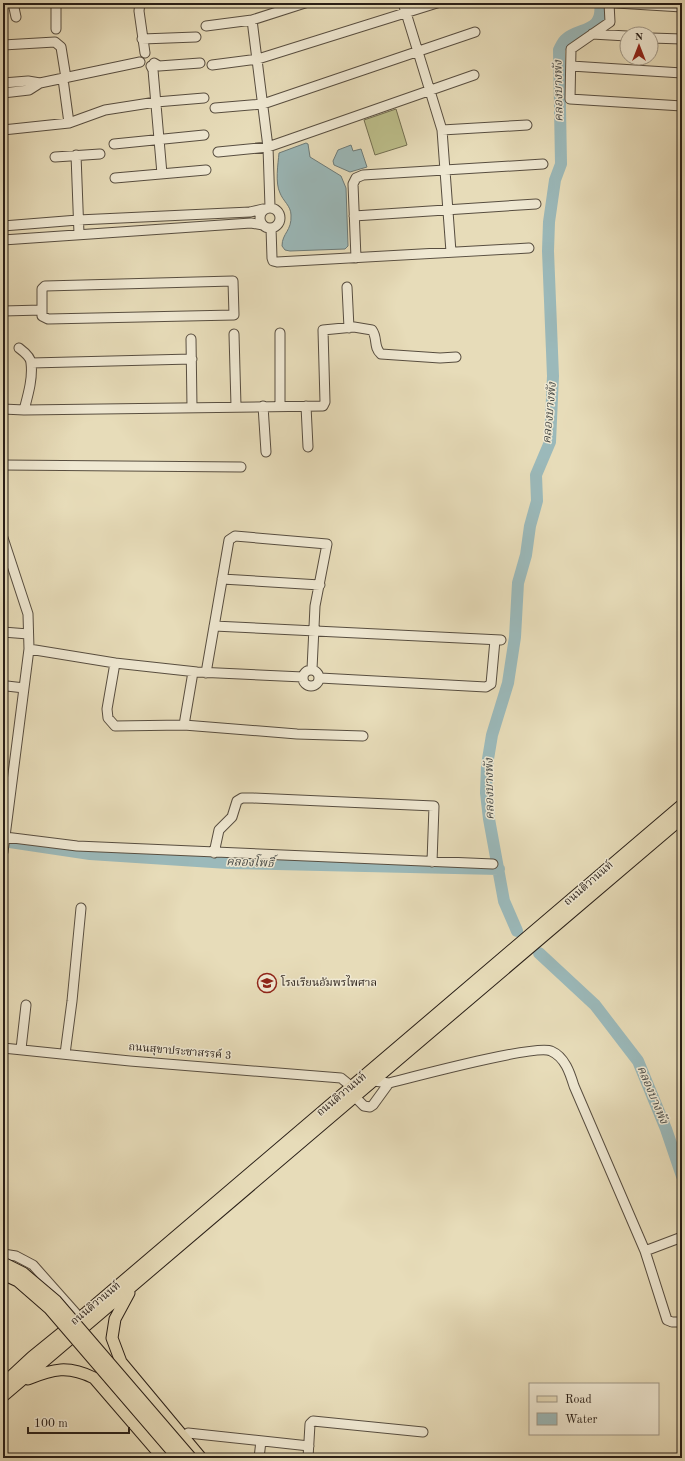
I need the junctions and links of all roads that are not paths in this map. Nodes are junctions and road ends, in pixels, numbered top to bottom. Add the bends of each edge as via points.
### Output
1 (13, 3) edge
2 (56, 3) edge
3 (140, 3) edge
4 (305, 3) edge
5 (403, 3) edge
6 (437, 3) edge
7 (609, 3) edge
8 (616, 3) edge
9 (682, 7) edge
10 (407, 13) junction
11 (16, 17) dead end
12 (252, 20) junction
13 (206, 26) dead end
14 (56, 29) dead end
15 (475, 32) dead end
16 (592, 34) junction
17 (619, 36) edge
18 (196, 37) dead end
19 (142, 39) junction
20 (659, 39) edge
21 (682, 40) edge
22 (3, 45) edge
23 (418, 52) junction
24 (145, 53) junction
25 (258, 59) junction
26 (140, 62) junction
27 (200, 63) dead end
28 (152, 65) junction
29 (212, 65) dead end
30 (571, 66) junction
31 (682, 73) edge
32 (474, 75) dead end
33 (65, 78) junction
34 (28, 81) junction
35 (3, 83) edge
36 (40, 83) junction
37 (29, 90) junction
38 (431, 91) junction
39 (3, 93) edge
40 (204, 98) dead end
41 (156, 102) junction
42 (263, 104) junction
43 (682, 106) edge
44 (214, 108) dead end
45 (69, 122) junction
46 (527, 125) dead end
47 (3, 130) edge
48 (442, 130) junction
49 (204, 135) dead end
50 (160, 138) junction
51 (114, 144) dead end
52 (268, 147) junction
53 (218, 152) dead end
54 (100, 154) dead end
55 (76, 155) junction
56 (55, 157) dead end
57 (543, 164) dead end
58 (206, 170) dead end
59 (445, 170) junction
60 (162, 174) junction
61 (115, 178) dead end
62 (536, 204) dead end
63 (266, 208) junction
64 (448, 210) junction
65 (354, 216) junction
66 (78, 220) junction
67 (16, 225) junction
68 (3, 226) edge
69 (267, 227) junction
70 (79, 234) junction
71 (18, 238) junction
72 (3, 240) edge
73 (529, 248) dead end
74 (451, 252) junction
75 (356, 258) junction
76 (347, 287) dead end
77 (42, 310) junction
78 (3, 311) edge
79 (349, 328) junction
80 (280, 333) dead end
81 (234, 334) dead end
82 (191, 339) dead end
83 (19, 348) dead end
84 (456, 357) dead end
85 (192, 359) junction
86 (31, 363) junction
87 (236, 406) junction
88 (263, 406) junction
89 (280, 406) junction
90 (306, 406) junction
91 (192, 407) junction
92 (3, 409) edge
93 (24, 410) junction
94 (308, 447) dead end
95 (266, 452) dead end
96 (3, 465) edge
97 (241, 467) dead end
98 (3, 538) edge
99 (222, 579) junction
100 (320, 585) junction
101 (214, 626) junction
102 (314, 629) junction
103 (3, 632) edge
104 (28, 634) junction
105 (29, 649) junction
106 (115, 663) junction
107 (312, 669) junction
108 (193, 672) junction
109 (206, 673) junction
110 (303, 677) junction
111 (320, 678) junction
112 (7, 686) dead end
113 (24, 688) junction
114 (184, 725) junction
115 (363, 736) dead end
116 (682, 805) edge
117 (682, 818) edge
118 (4, 843) edge
119 (214, 853) junction
120 (432, 862) junction
121 (493, 864) dead end
122 (81, 908) dead end
123 (26, 1005) dead end
124 (3, 1048) edge
125 (21, 1049) junction
126 (65, 1054) junction
127 (374, 1080) junction
128 (389, 1083) junction
129 (353, 1092) junction
130 (682, 1237) edge
131 (645, 1251) junction
132 (3, 1254) edge
133 (3, 1263) edge
134 (3, 1274) edge
135 (133, 1286) junction
136 (80, 1318) junction
137 (682, 1322) edge
138 (32, 1356) junction
139 (125, 1367) junction
140 (3, 1374) edge
141 (94, 1378) junction
142 (20, 1382) junction
143 (3, 1384) edge
144 (3, 1396) edge
145 (423, 1432) dead end
146 (183, 1436) junction
147 (261, 1441) junction
148 (309, 1446) junction
149 (163, 1458) edge
150 (178, 1458) edge
151 (191, 1458) edge
152 (201, 1458) edge
153 (259, 1458) edge
154 (308, 1458) edge

1 - 11 street
2 - 14 street
3 - 19 street
4 - 12 street
5 - 10 street
6 - 10 street
7 - 16 street via 610,22
8 - 9 street
10 - 23 street
10 - 25 street
12 - 13 street
12 - 25 street
15 - 23 street
16 - 17 street
16 - 30 street via 571,48
18 - 19 street
19 - 24 street
20 - 21 street
22 - 33 street via 55,42 61,46
23 - 38 street
23 - 42 street
24 - 26 street via 140,57
24 - 28 street via 153,56
25 - 29 street
25 - 42 street
26 - 28 street via 144,66
26 - 33 street
27 - 28 street
28 - 41 street
30 - 31 street
30 - 43 street via 570,99
32 - 38 street
33 - 36 street
33 - 45 street
34 - 35 street
34 - 36 street
34 - 37 street
36 - 37 street
37 - 39 street
38 - 48 street
38 - 52 street
40 - 41 street
41 - 45 street via 105,110
41 - 50 street
42 - 44 street
42 - 52 street
45 - 47 street
46 - 48 street
48 - 59 street
49 - 50 street
50 - 51 street
50 - 60 street
52 - 53 street
52 - 63 street
54 - 55 street
55 - 56 street
55 - 66 street
57 - 59 street
58 - 60 street
59 - 64 street
59 - 65 street via 363,174 356,178 353,184
60 - 61 street
62 - 64 street
63 - 66 street via 250,212
63 - 69 street via 260,216
63 - 69 street via 279,212 280,219 277,225
64 - 65 street
64 - 74 street
65 - 75 street
66 - 67 street
66 - 70 street
67 - 68 street
67 - 71 street
69 - 70 street via 251,224
69 - 75 street via 273,261
70 - 71 street
71 - 72 street
73 - 74 street
74 - 75 street
76 - 79 street
77 - 77 street via 42,289 45,286 234,281 234,315 46,319
77 - 78 street
79 - 84 street via 372,330 375,333 376,348 382,354
79 - 90 street via 323,330 324,404
80 - 89 street
81 - 87 street
82 - 85 street
83 - 86 street
85 - 86 street
85 - 91 street
86 - 93 street via 30,389
87 - 88 street
87 - 91 street
88 - 89 street
88 - 95 street
89 - 90 street
90 - 94 street
91 - 93 street
92 - 93 street
96 - 97 street
98 - 104 street via 28,614
99 - 100 street
99 - 100 street via 229,540 235,536 327,544
99 - 101 street
100 - 102 street via 315,606
101 - 102 street
101 - 109 street
102 - 107 street
102 - 111 street via 498,640 491,684 486,687
103 - 104 street
104 - 105 street
105 - 106 street
105 - 113 street
106 - 108 street
106 - 114 street via 107,709 108,718 115,726
107 - 110 street via 306,671
107 - 111 street via 318,672
108 - 109 street
108 - 114 street
109 - 110 street
110 - 111 street via 305,683 311,686 317,684
112 - 113 street
113 - 118 street
114 - 115 street via 297,734
116 - 129 main road, ถนนติวานนท์
117 - 127 main road, ถนนติวานนท์
118 - 119 street
119 - 120 street
119 - 120 street via 219,830 232,817 237,801 242,798 253,798 434,806
120 - 121 street
122 - 126 street
123 - 125 street
124 - 125 street, ถนนสุขาประชาสรรค์ 3
125 - 126 street, ถนนสุขาประชาสรรค์ 3
126 - 129 street, ถนนสุขาประชาสรรค์ 3 via 341,1078
127 - 128 street
127 - 129 main road, ถนนติวานนท์
128 - 129 street, ถนนสุขาประชาสรรค์ 3 via 370,1107 364,1106
128 - 131 street via 512,1054 545,1050 556,1054 569,1071
129 - 135 main road, ถนนติวานนท์
129 - 136 main road, ถนนติวานนท์
130 - 131 street
131 - 137 street via 667,1320
132 - 136 street via 16,1256 33,1265
133 - 151 main road, bridge via 23,1273 56,1301
134 - 150 main road, bridge via 18,1281 49,1308
135 - 139 main road via 115,1318 112,1338
135 - 142 main road, ถนนติวานนท์
136 - 138 main road, ถนนติวานนท์
138 - 140 main road
138 - 143 main road, ถนนติวานนท์
139 - 141 main road via 110,1360 100,1362 94,1372
139 - 146 main road
141 - 142 main road via 67,1369 51,1370
141 - 149 main road
142 - 144 main road, ถนนติวานนท์
145 - 148 street via 313,1421 310,1424
146 - 147 street via 188,1433
146 - 152 main road
147 - 148 street
147 - 153 street
148 - 154 street

